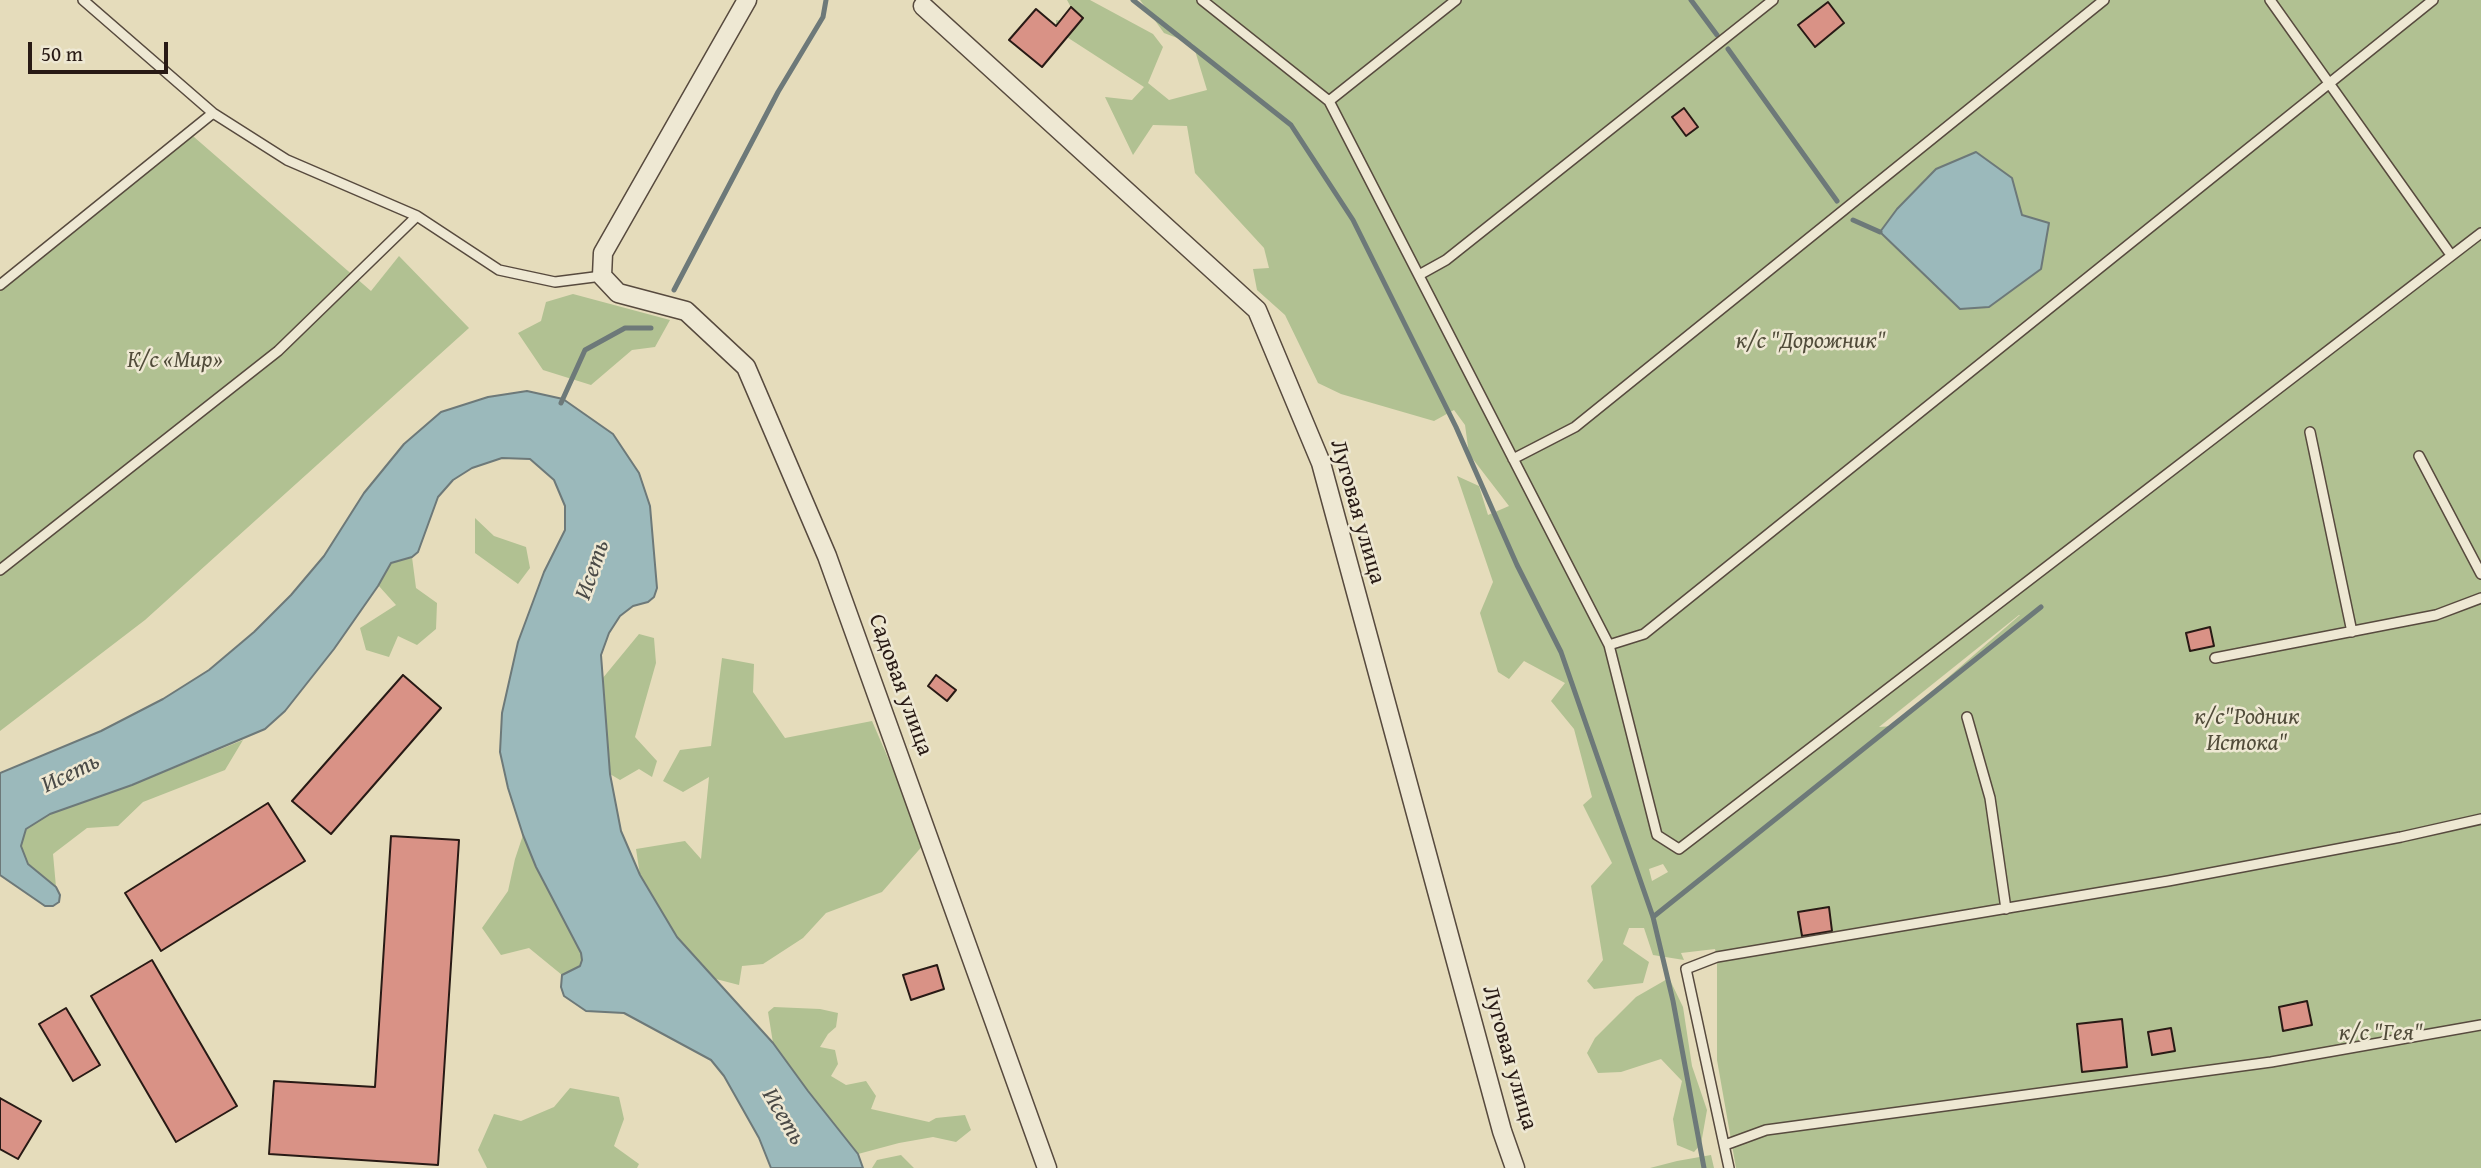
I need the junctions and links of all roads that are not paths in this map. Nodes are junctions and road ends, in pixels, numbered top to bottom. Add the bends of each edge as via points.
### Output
1 (83, 0) edge
2 (747, 0) edge
3 (1202, 0) edge
4 (1456, 0) edge
5 (1773, 0) edge
6 (2105, 0) edge
7 (2270, 0) edge
8 (2433, 0) edge
9 (923, 6) dead end
10 (2328, 82) junction
11 (1329, 102) junction
12 (213, 113) junction
13 (416, 216) junction
14 (2481, 233) edge
15 (2451, 255) junction
16 (1419, 275) junction
17 (602, 276) junction
18 (0, 285) edge
19 (2310, 432) dead end
20 (2419, 456) dead end
21 (1513, 459) junction
22 (0, 570) edge
23 (2481, 574) edge
24 (2481, 598) edge
25 (2352, 632) junction
26 (1609, 645) junction
27 (2215, 658) dead end
28 (1966, 717) dead end
29 (2481, 819) edge
30 (2006, 909) junction
31 (2481, 1025) edge
32 (1725, 1145) junction
33 (1047, 1168) edge
34 (1515, 1168) edge
35 (1729, 1168) edge

1 - 12 lane
2 - 17 street via 603,253
3 - 11 lane
4 - 11 lane
5 - 16 lane via 1446,260
6 - 21 lane via 1575,427
7 - 10 lane
8 - 10 lane
9 - 34 street, Луговая улица via 1257,310 1321,463
10 - 15 lane
10 - 26 lane via 1644,634
11 - 16 lane
12 - 13 lane via 287,160
12 - 18 lane
13 - 17 lane via 499,270 555,282
13 - 22 lane via 278,351
14 - 15 lane
15 - 26 lane via 1679,849 1657,835
16 - 21 lane
17 - 33 street, Садовая улица via 618,293 686,311 746,367 827,556
19 - 25 lane
20 - 23 lane
21 - 26 lane
24 - 25 lane via 2436,615
25 - 27 lane
28 - 30 lane via 1990,797
29 - 30 lane
30 - 32 lane via 1717,957 1686,969
31 - 32 lane via 2271,1062 1766,1130
32 - 35 lane

